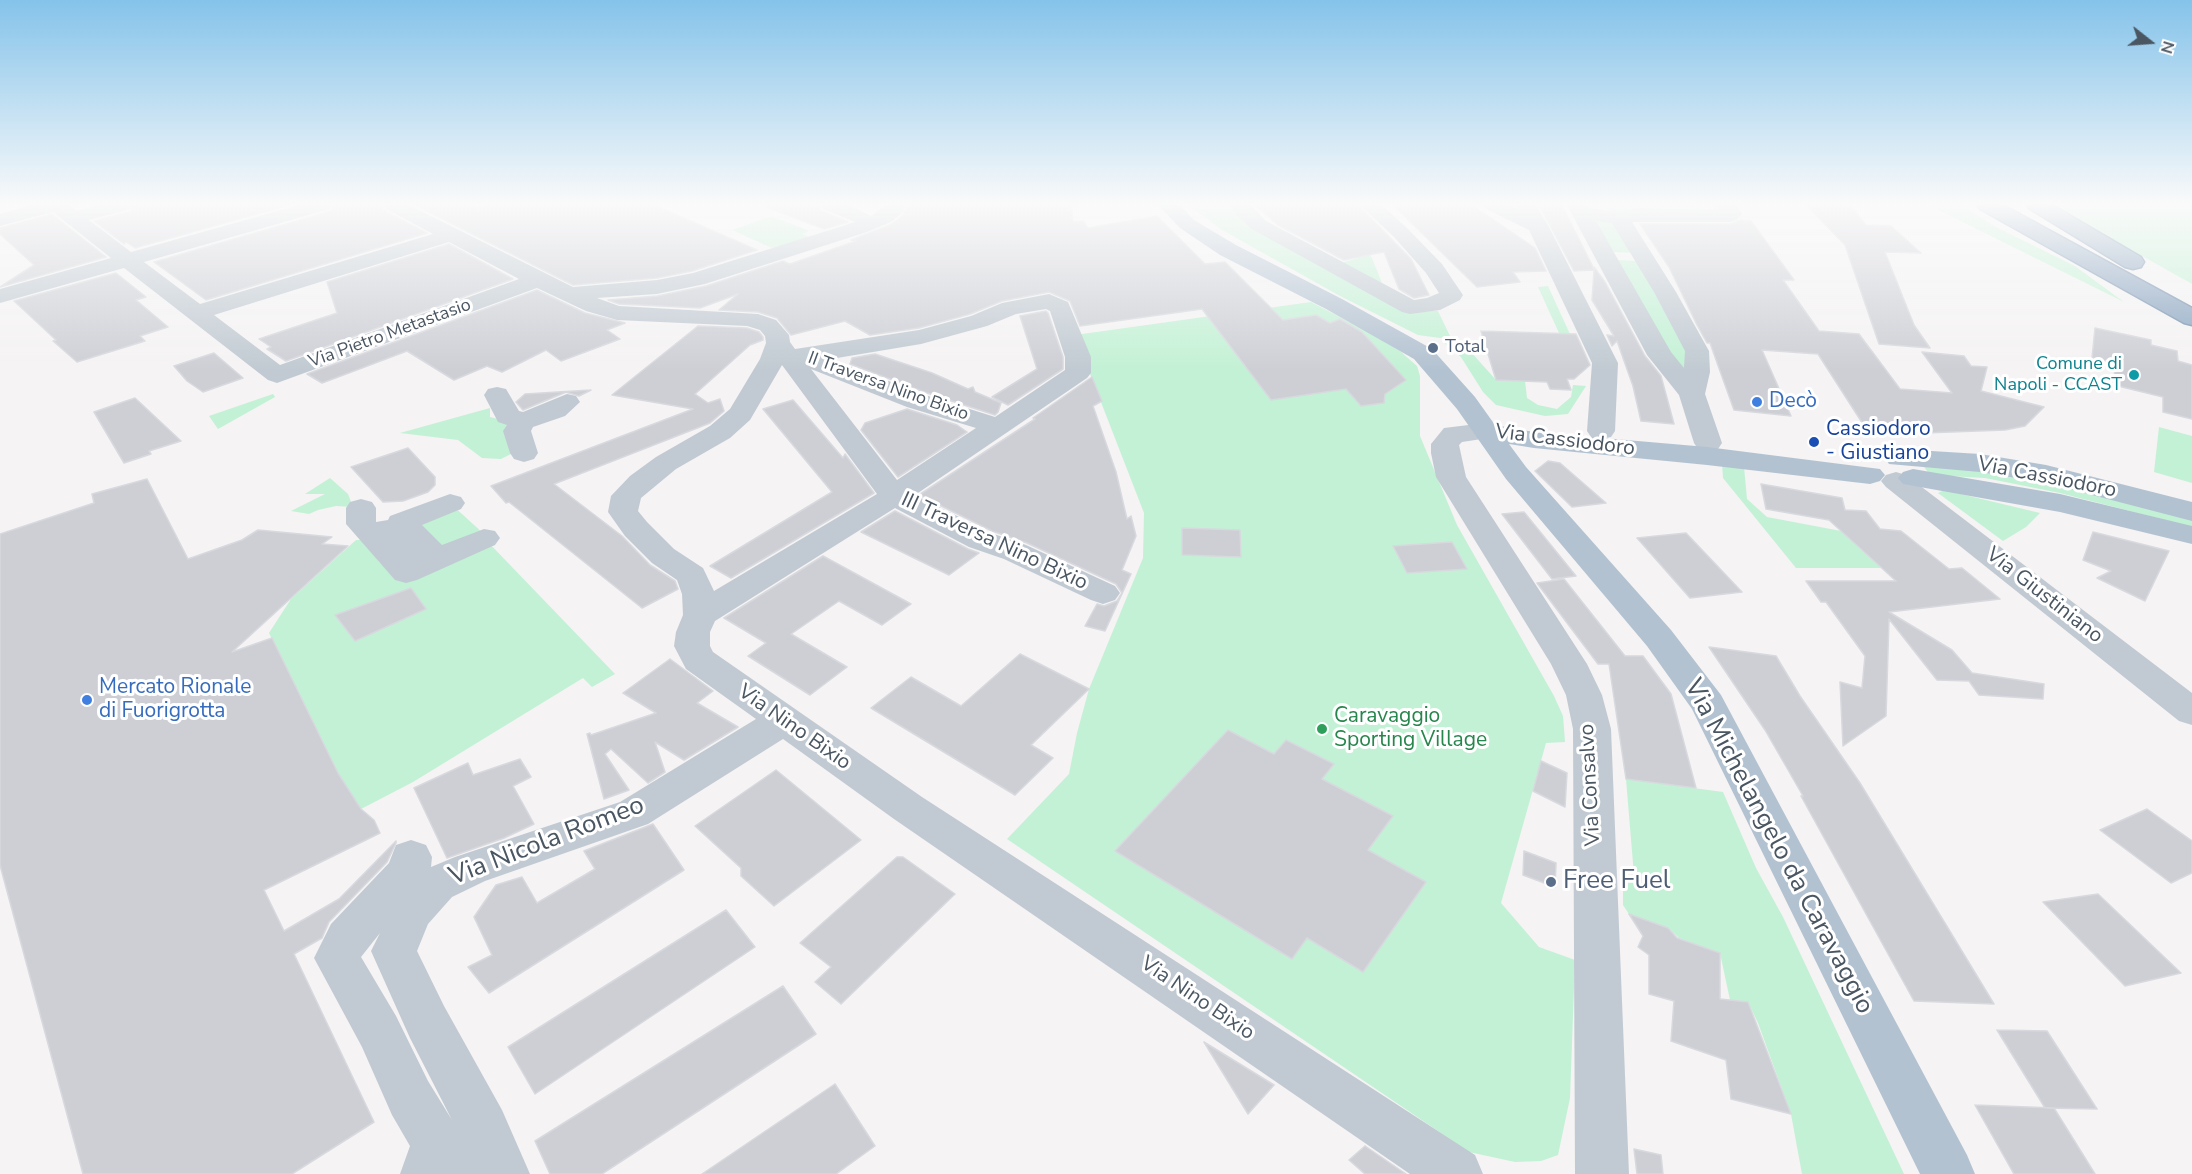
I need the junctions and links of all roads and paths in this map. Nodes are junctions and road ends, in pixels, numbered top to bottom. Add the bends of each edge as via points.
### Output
1 (132, 260) edge
2 (370, 260) edge
3 (500, 260) edge
4 (758, 260) edge
5 (1247, 260) edge
6 (1321, 260) edge
7 (1426, 260) edge
8 (1579, 260) edge
9 (1582, 260) edge
10 (1645, 260) edge
11 (2083, 260) edge
12 (2119, 260) edge
13 (2128, 260) edge
14 (128, 261) junction
15 (553, 287) junction
16 (0, 296) edge
17 (2192, 298) edge
18 (196, 313) junction
19 (2192, 318) edge
20 (791, 349) junction
21 (1692, 394) junction
22 (497, 395) dead end
23 (567, 402) dead end
24 (523, 421) junction
25 (1000, 427) junction
26 (1485, 431) junction
27 (1601, 431) junction
28 (1708, 442) junction
29 (524, 453) dead end
30 (1887, 470) junction
31 (894, 496) junction
32 (430, 503) dead end
33 (361, 508) dead end
34 (2192, 513) edge
35 (2192, 535) edge
36 (484, 538) dead end
37 (439, 559) junction
38 (1103, 593) dead end
39 (700, 615) junction
40 (2192, 712) edge
41 (783, 720) junction
42 (411, 857) dead end
43 (478, 1151) edge
44 (427, 1174) edge
45 (503, 1174) edge
46 (1456, 1174) edge
47 (1602, 1174) edge
48 (1948, 1174) edge

1 - 14 street
2 - 18 street
3 - 15 street
4 - 15 street, Via Pietro Metastasio via 657,287
5 - 26 main road, Via Michelangelo da Caravaggio via 1423,354
6 - 7 street via 1410,307 1432,305 1452,295
8 - 27 street via 1605,363
9 - 21 street
10 - 21 street via 1697,351
11 - 19 highway
12 - 17 highway
13 - 17 highway
14 - 16 street
14 - 18 street
15 - 18 street, Via Pietro Metastasio via 277,375
15 - 20 street via 617,313 750,319 768,325
20 - 25 street, II Traversa Nino Bixio via 905,397
20 - 25 street via 921,337 1010,308 1049,301 1060,307 1078,357 1078,373
20 - 31 street, III Traversa Nino Bixio
20 - 39 street, Via Nino Bixio via 773,359 740,414 720,432 666,463 626,496 623,512 636,529 663,556 691,575 699,594
21 - 28 street
22 - 24 street via 508,416
23 - 24 street
24 - 29 street via 517,431
25 - 31 street
26 - 27 main road, Via Cassiodoro via 1533,426
26 - 30 main road, Via Cassiodoro via 1534,440
26 - 47 street, Via Consalvo via 1454,434 1445,444 1451,477 1569,664 1584,695 1592,729
26 - 48 main road, Via Michelangelo da Caravaggio via 1516,473 1659,638 1708,704
27 - 28 main road, Via Cassiodoro
28 - 30 main road, Via Cassiodoro
30 - 34 main road, Via Cassiodoro via 1980,462 2046,474
30 - 35 main road, Via Cassiodoro
30 - 40 street, Via Giustiniano
31 - 38 street, III Traversa Nino Bixio via 980,540
31 - 39 street
32 - 37 street via 401,523
33 - 37 street via 361,524 406,573 416,568 378,532 386,529 424,565
36 - 37 street
39 - 41 street, Via Nino Bixio via 692,646 699,660
41 - 43 street, Via Nicola Romeo via 634,813 470,868 438,884 411,914 394,951
41 - 46 street, Via Nino Bixio via 908,808
42 - 44 street via 409,870 347,938 338,958 437,1143
43 - 45 street, Via Nicola Romeo

